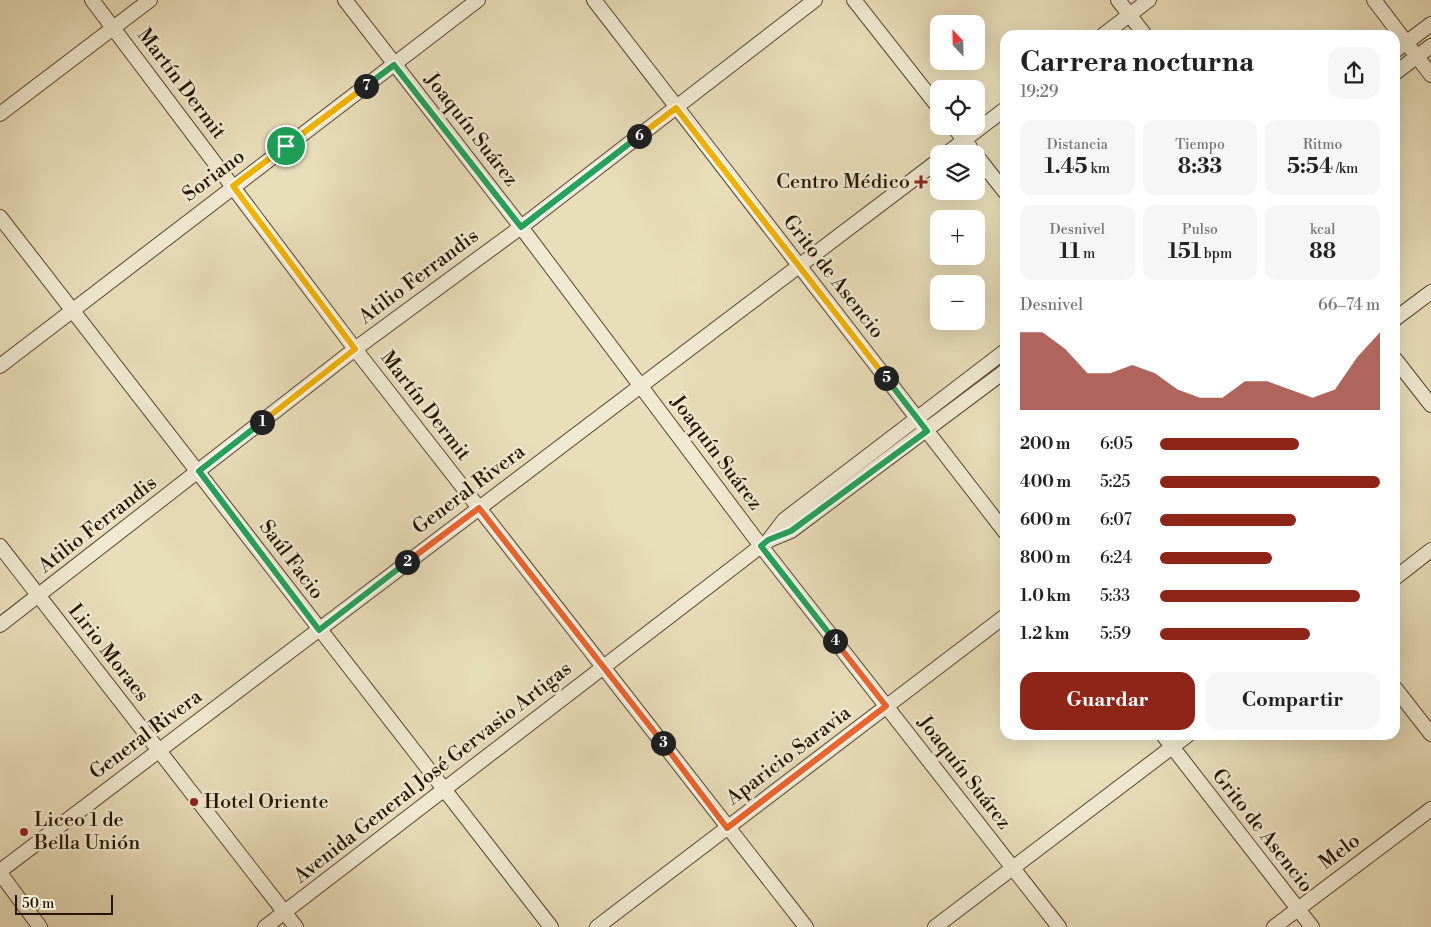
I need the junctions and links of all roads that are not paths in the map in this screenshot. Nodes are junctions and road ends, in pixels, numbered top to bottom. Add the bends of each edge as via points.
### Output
1 (92, 0) edge
2 (150, 0) edge
3 (345, 0) edge
4 (478, 0) edge
5 (594, 0) edge
6 (815, 0) edge
7 (854, 0) edge
8 (1118, 0) edge
9 (1149, 0) edge
10 (1374, 0) edge
11 (1130, 15) junction
12 (1431, 24) edge
13 (114, 28) junction
14 (1110, 30) edge
15 (1141, 30) edge
16 (1396, 30) edge
17 (1400, 35) edge
18 (1406, 43) junction
19 (1431, 46) edge
20 (1400, 47) edge
21 (1417, 57) junction
22 (394, 65) junction
23 (1400, 69) edge
24 (1431, 75) edge
25 (930, 97) edge
26 (676, 108) junction
27 (1000, 113) edge
28 (0, 114) edge
29 (960, 135) edge
30 (964, 140) junction
31 (958, 145) edge
32 (968, 145) edge
33 (985, 166) edge
34 (930, 167) edge
35 (1000, 185) edge
36 (233, 186) junction
37 (0, 217) edge
38 (521, 227) junction
39 (799, 266) junction
40 (1431, 292) edge
41 (73, 310) junction
42 (1400, 315) edge
43 (355, 349) junction
44 (1000, 355) edge
45 (1400, 365) edge
46 (0, 366) edge
47 (1000, 375) edge
48 (640, 384) junction
49 (1431, 405) edge
50 (917, 418) junction
51 (927, 431) junction
52 (199, 471) junction
53 (479, 508) junction
54 (1000, 526) edge
55 (765, 543) junction
56 (0, 546) edge
57 (1431, 550) edge
58 (1400, 574) edge
59 (39, 596) junction
60 (1000, 620) edge
61 (0, 624) edge
62 (319, 630) junction
63 (604, 666) junction
64 (1400, 694) edge
65 (886, 706) junction
66 (1431, 734) edge
67 (1167, 740) edge
68 (1181, 740) edge
69 (1172, 747) junction
70 (158, 751) junction
71 (445, 789) junction
72 (1431, 809) edge
73 (727, 828) junction
74 (1013, 868) junction
75 (0, 872) edge
76 (1298, 909) junction
77 (285, 912) junction
78 (40, 927) edge
79 (265, 927) edge
80 (296, 927) edge
81 (551, 927) edge
82 (597, 927) edge
83 (806, 927) edge
84 (935, 927) edge
85 (1059, 927) edge
86 (1274, 927) edge
87 (1312, 927) edge

1 - 13 street, Martín Dermit
2 - 13 street
3 - 22 street, Joaquín Suárez
4 - 22 street, Soriano
5 - 26 street, Grito de Asencio
6 - 26 street, Atilio Ferrandis
7 - 25 street
8 - 11 street
9 - 11 street
10 - 16 street
11 - 14 street
11 - 15 street
12 - 18 street
13 - 28 street
13 - 36 street, Martín Dermit
17 - 18 street
18 - 20 street
18 - 21 street
19 - 21 street
21 - 23 street
21 - 24 street
22 - 36 street, Soriano
22 - 38 street, Joaquín Suárez
26 - 38 street, Atilio Ferrandis
26 - 39 street, Grito de Asencio
27 - 30 street
29 - 30 street
30 - 31 street
30 - 32 street
33 - 35 street
34 - 39 street, General Rivera
36 - 41 street, Soriano
36 - 43 street, Martín Dermit
37 - 41 street, Saúl Facio
38 - 43 street, Atilio Ferrandis
38 - 48 street, Joaquín Suárez
39 - 48 street, General Rivera
39 - 50 street, Grito de Asencio
40 - 42 street
41 - 46 street, Soriano
41 - 52 street, Saúl Facio
43 - 52 street, Atilio Ferrandis
43 - 53 street, Martín Dermit
44 - 50 street, Avenida General José Gervasio Artigas
45 - 49 street
47 - 51 street, Avenida General José Gervasio Artigas
48 - 53 street, General Rivera
48 - 55 street, Joaquín Suárez
50 - 51 street, Grito de Asencio
50 - 55 street, Avenida General José Gervasio Artigas via 784,520
51 - 54 street, Grito de Asencio
51 - 55 street, Avenida General José Gervasio Artigas via 791,531
52 - 59 street, Atilio Ferrandis
52 - 62 street, Saúl Facio
53 - 62 street, General Rivera
53 - 63 street, Martín Dermit
55 - 63 street, Avenida General José Gervasio Artigas
55 - 65 street, Joaquín Suárez
56 - 59 street, Lirio Moraes
57 - 58 street
59 - 61 street, Atilio Ferrandis
59 - 70 street, Lirio Moraes
60 - 65 street, Aparicio Saravia
62 - 70 street, General Rivera
62 - 71 street, Saúl Facio
63 - 71 street, Avenida General José Gervasio Artigas
63 - 73 street, Martín Dermit
64 - 66 street
65 - 73 street, Aparicio Saravia
65 - 74 street, Joaquín Suárez
67 - 69 street, Grito de Asencio
68 - 69 street
69 - 74 street
69 - 76 street, Grito de Asencio
70 - 75 street, General Rivera
70 - 77 street, Lirio Moraes
71 - 77 street, Avenida General José Gervasio Artigas
71 - 81 street, Saúl Facio
72 - 76 street, Melo
73 - 82 street, Aparicio Saravia
73 - 83 street, Martín Dermit
74 - 84 street
74 - 85 street, Joaquín Suárez
75 - 78 street
76 - 86 street, Melo
76 - 87 street, Grito de Asencio
77 - 79 street, Avenida General José Gervasio Artigas
77 - 80 street, Lirio Moraes

